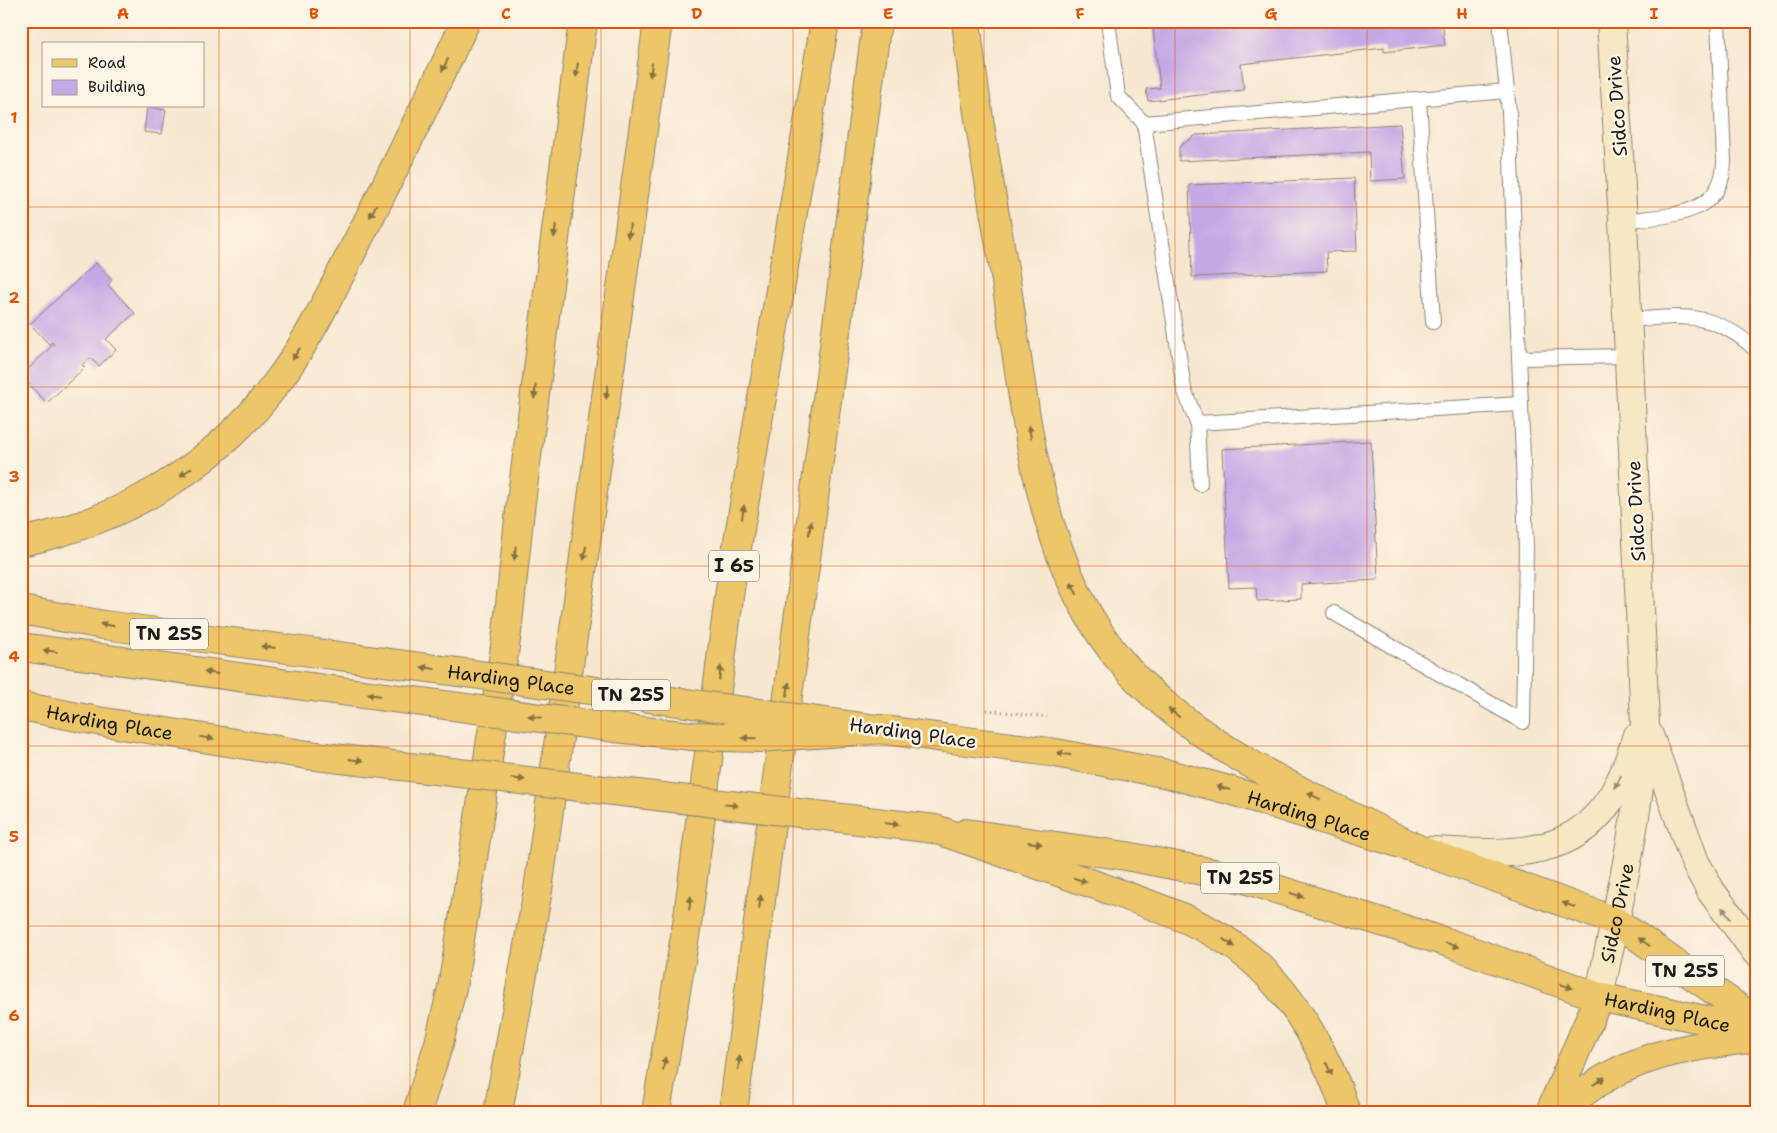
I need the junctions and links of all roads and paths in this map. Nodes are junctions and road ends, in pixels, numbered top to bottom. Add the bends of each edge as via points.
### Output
1 (466, 21) edge
2 (583, 21) edge
3 (658, 21) edge
4 (825, 21) edge
5 (877, 21) edge
6 (966, 21) edge
7 (1108, 21) edge
8 (1500, 21) edge
9 (1611, 21) edge
10 (1718, 21) edge
11 (1507, 92) junction
12 (1419, 99) junction
13 (1144, 123) junction
14 (1623, 222) junction
15 (1628, 320) junction
16 (1433, 322) dead end
17 (1756, 350) edge
18 (1629, 356) junction
19 (1519, 358) junction
20 (1521, 404) junction
21 (1196, 423) junction
22 (1200, 484) dead end
23 (21, 542) edge
24 (21, 610) edge
25 (1334, 613) dead end
26 (21, 647) edge
27 (21, 706) edge
28 (981, 709) dead end
29 (1645, 714) junction
30 (1047, 717) dead end
31 (885, 729) junction
32 (711, 737) junction
33 (935, 829) junction
34 (1420, 850) junction
35 (1615, 921) junction
36 (1756, 952) edge
37 (1599, 997) junction
38 (1756, 1020) edge
39 (1756, 1031) edge
40 (1756, 1038) edge
41 (417, 1112) edge
42 (498, 1112) edge
43 (656, 1112) edge
44 (733, 1112) edge
45 (1346, 1112) edge
46 (1550, 1112) edge
47 (1561, 1112) edge

1 -> 23 main road via 393,173 319,315 258,408 191,468 136,503 80,528
2 -> 41 main road via 522,491 507,633 472,866 452,988 437,1051
3 -> 42 main road via 538,890
32 -> 4 main road, I 65 via 730,589
44 -> 5 main road
34 -> 6 main road via 1205,737 1141,684 1099,634 1085,609 1053,540 1033,451 973,86
7 - 13 lane via 1118,96
8 - 11 lane
9 - 14 main road, Sidco Drive
10 - 14 lane via 1724,160 1722,182 1712,197 1687,212
11 - 12 lane
11 - 19 lane
12 - 13 lane
12 - 16 lane
13 - 21 lane via 1184,389
14 - 15 main road, Sidco Drive
15 - 17 lane via 1699,318 1730,331
15 - 18 main road, Sidco Drive
18 - 19 lane
18 - 29 main road, Sidco Drive
19 - 20 lane
20 - 21 lane
20 - 25 lane via 1526,547 1523,722
21 - 22 lane
31 -> 24 main road, Harding Place / TN 255, bridge via 104,625
32 -> 26 main road, bridge via 614,728
27 -> 33 main road, Harding Place / TN 255, bridge via 308,755
28 - 30 path
29 -> 34 main road via 1614,791 1602,809 1577,833 1562,842 1524,852 1492,854
29 - 35 main road, Sidco Drive via 1641,780
36 -> 29 main road, TN 255 via 1711,891 1695,862
31 -> 32 main road, bridge via 758,738
34 -> 31 main road, Harding Place / TN 255, bridge via 1168,774 1050,752
43 -> 32 main road, I 65 via 687,924
33 -> 37 main road, Harding Place / TN 255 via 1126,856 1244,879 1411,931
33 -> 45 main road via 1174,913 1230,944 1267,976 1311,1034
35 -> 34 main road, Harding Place / TN 255
35 - 37 main road, Sidco Drive
38 -> 35 main road, Harding Place / TN 255
37 - 39 main road, Harding Place / TN 255
37 - 46 main road
47 -> 40 main road via 1599,1080 1646,1058 1688,1047

